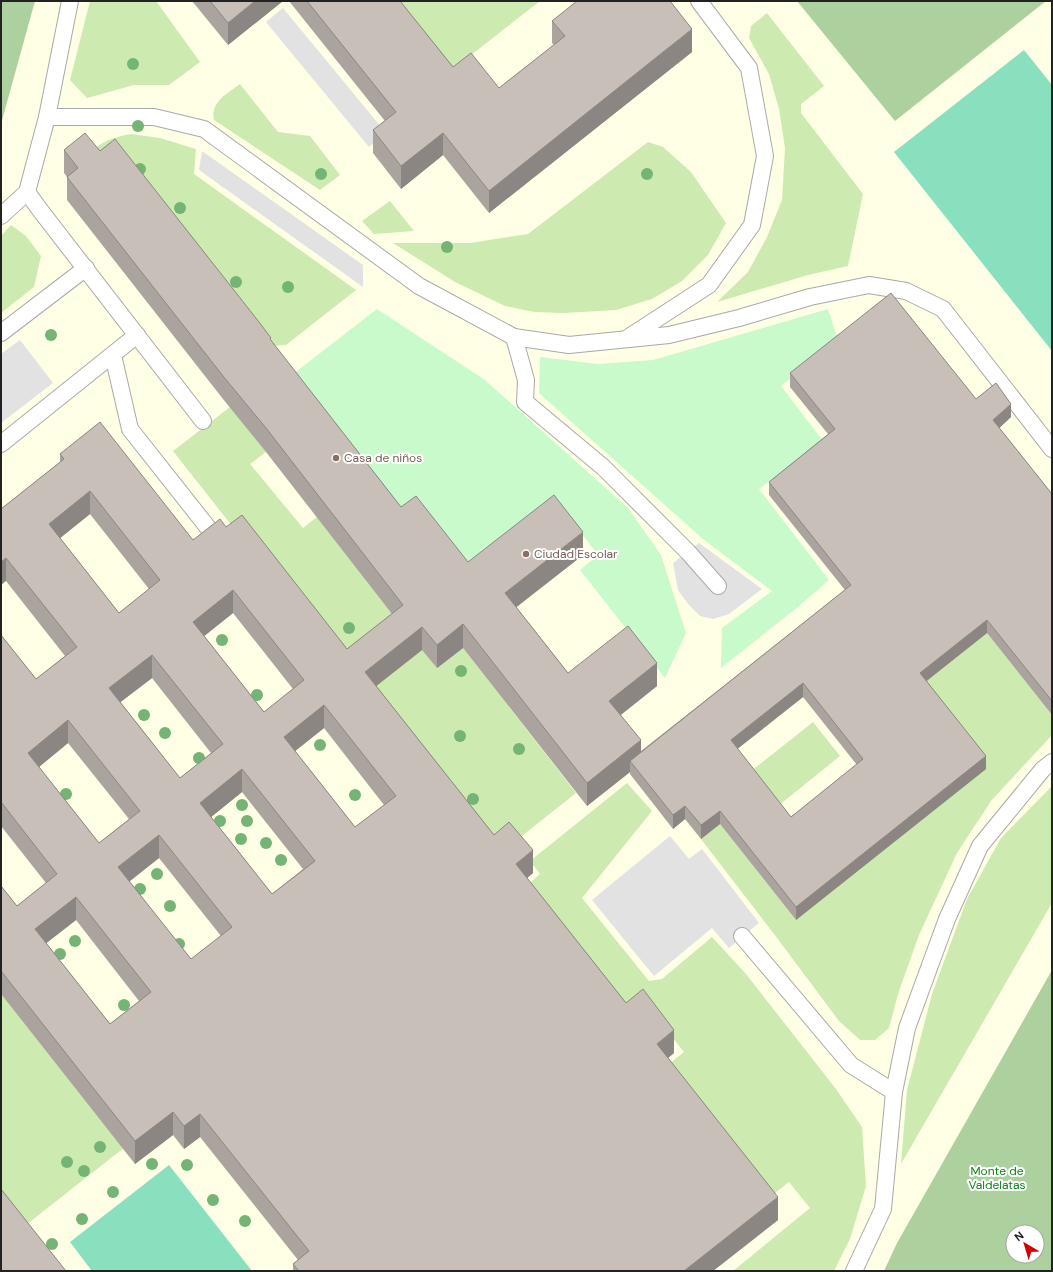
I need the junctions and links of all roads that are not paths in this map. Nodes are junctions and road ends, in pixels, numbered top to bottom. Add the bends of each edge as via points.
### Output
1 (70, 1) edge
2 (699, 1) edge
3 (47, 117) junction
4 (27, 192) junction
5 (1, 216) edge
6 (86, 268) junction
7 (1, 333) edge
8 (137, 335) junction
9 (514, 337) junction
10 (626, 339) junction
11 (113, 355) junction
12 (203, 421) dead end
13 (1, 444) edge
14 (1052, 449) edge
15 (209, 529) edge
16 (718, 586) dead end
17 (1052, 762) edge
18 (742, 936) dead end
19 (894, 1092) junction
20 (854, 1271) edge

1 - 3 lane
2 - 10 lane via 749,68 765,156 752,225 709,285
3 - 4 lane
3 - 9 lane via 154,117 204,129 419,286
4 - 5 lane
4 - 6 lane
6 - 7 lane
6 - 8 lane
8 - 11 lane
8 - 12 lane
9 - 10 lane via 568,344
9 - 16 lane via 526,380 525,402 603,467 688,552
10 - 14 lane via 669,335 869,284 906,291 942,309
11 - 13 lane
11 - 15 lane via 130,429
17 - 19 lane via 1043,769 980,846 947,918 907,1028
18 - 19 lane via 851,1065
19 - 20 lane via 883,1209

